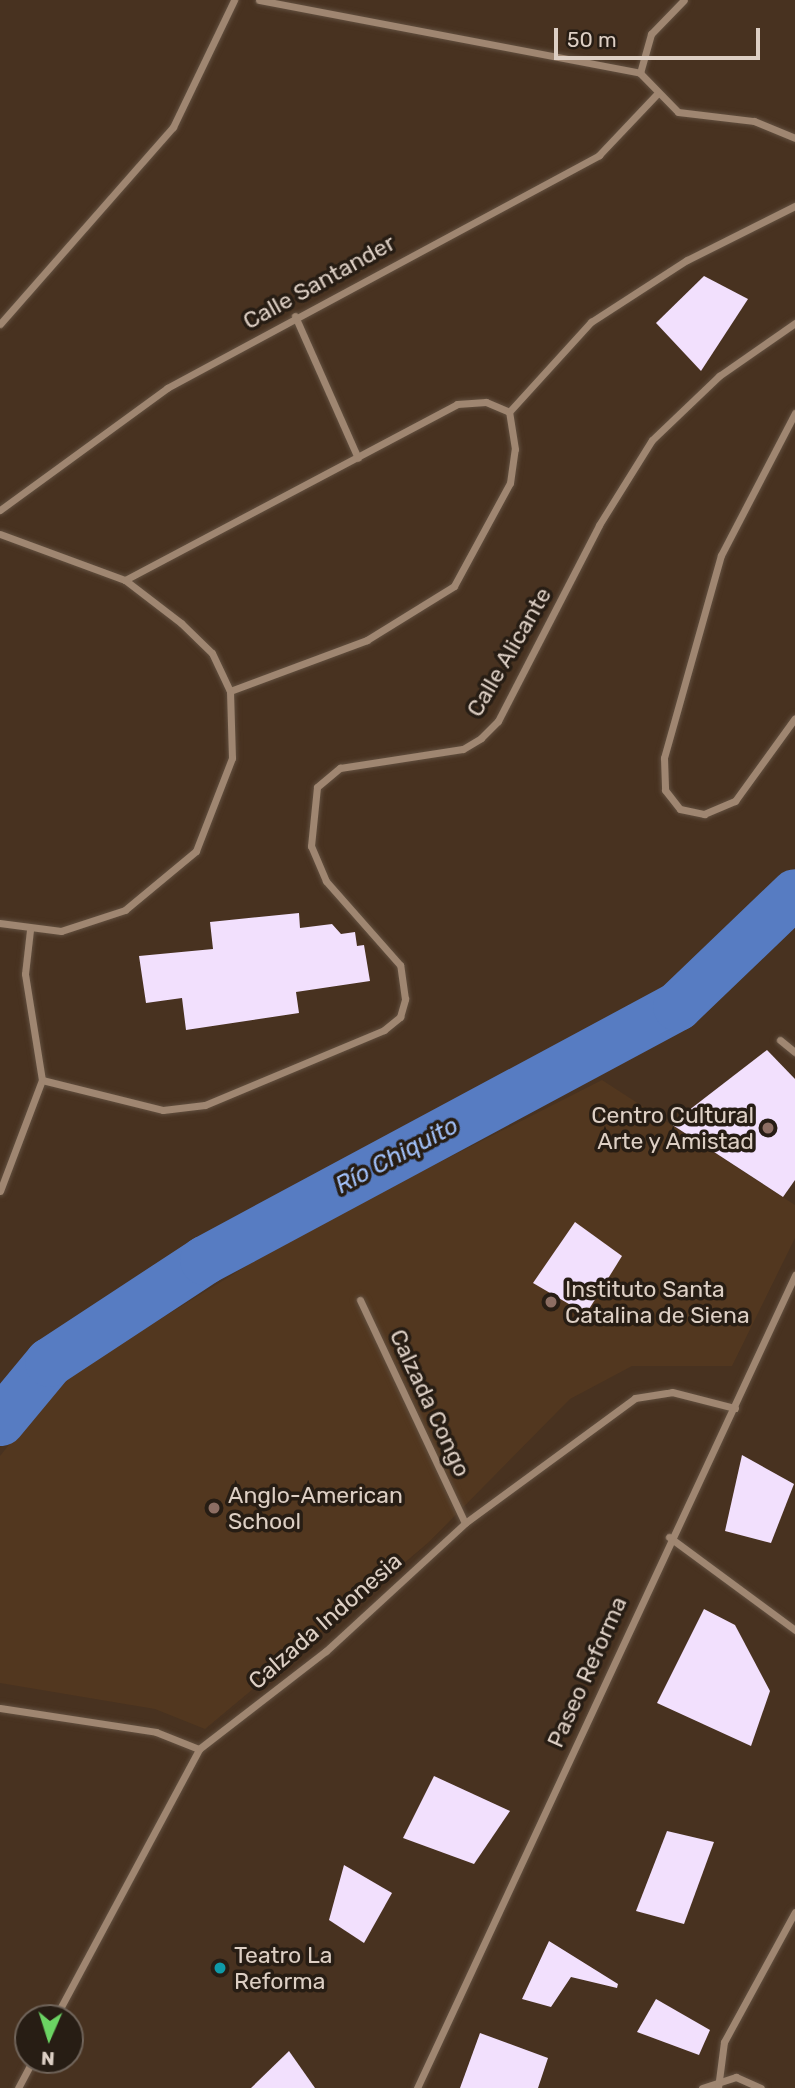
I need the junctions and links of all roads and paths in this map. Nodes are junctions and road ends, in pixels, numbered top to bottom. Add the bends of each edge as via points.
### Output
1 (234, 0) edge
2 (259, 0) edge
3 (684, 0) edge
4 (639, 73) junction
5 (656, 95) junction
6 (795, 138) edge
7 (795, 206) edge
8 (295, 316) junction
9 (795, 323) edge
10 (0, 324) edge
11 (509, 412) junction
12 (795, 413) edge
13 (358, 458) junction
14 (0, 510) edge
15 (0, 534) edge
16 (125, 580) junction
17 (230, 691) junction
18 (795, 718) edge
19 (0, 923) edge
20 (30, 930) junction
21 (780, 1040) dead end
22 (795, 1052) edge
23 (42, 1080) junction
24 (0, 1191) edge
25 (795, 1275) edge
26 (360, 1300) dead end
27 (735, 1408) junction
28 (465, 1523) junction
29 (669, 1536) junction
30 (795, 1630) edge
31 (0, 1708) edge
32 (199, 1749) junction
33 (795, 1912) edge
34 (62, 2004) edge
35 (715, 2079) junction
36 (417, 2088) edge
37 (702, 2088) edge
38 (718, 2088) edge
39 (761, 2088) edge

1 - 10 street via 173,127
2 - 4 street
3 - 4 street via 651,34
4 - 5 street
5 - 6 street via 678,111 754,121
5 - 8 street, Calle Santander via 598,156
7 - 11 street via 687,260 591,322
8 - 13 street
8 - 14 street, Calle Santander via 167,388
9 - 23 street, Calle Alicante via 719,376 652,440 599,525 504,710 481,738 463,749 340,768 317,787 311,846 326,881 400,965 405,999 400,1017 384,1030 205,1105 163,1110
11 - 13 street via 486,402 457,404
11 - 17 street via 515,449 510,483 454,586 367,640
12 - 18 street via 721,555 664,758 665,790 680,808 704,814 735,801
13 - 16 street
15 - 16 street
16 - 17 street via 212,653
17 - 20 street via 232,758 196,852 125,910 61,930
19 - 20 street
20 - 23 street via 25,974
21 - 22 street
23 - 24 street
25 - 27 street, Paseo Reforma
26 - 28 street, Calzada Congo
27 - 28 street, Calzada Indonesia via 672,1392 635,1398
27 - 29 street, Paseo Reforma
28 - 32 street, Calzada Indonesia via 326,1651
29 - 30 street
29 - 36 street, Paseo Reforma
31 - 32 street via 156,1732
32 - 34 street, Calzada Indonesia
33 - 35 street via 724,2042
35 - 37 street
35 - 38 street
35 - 39 street via 736,2077

